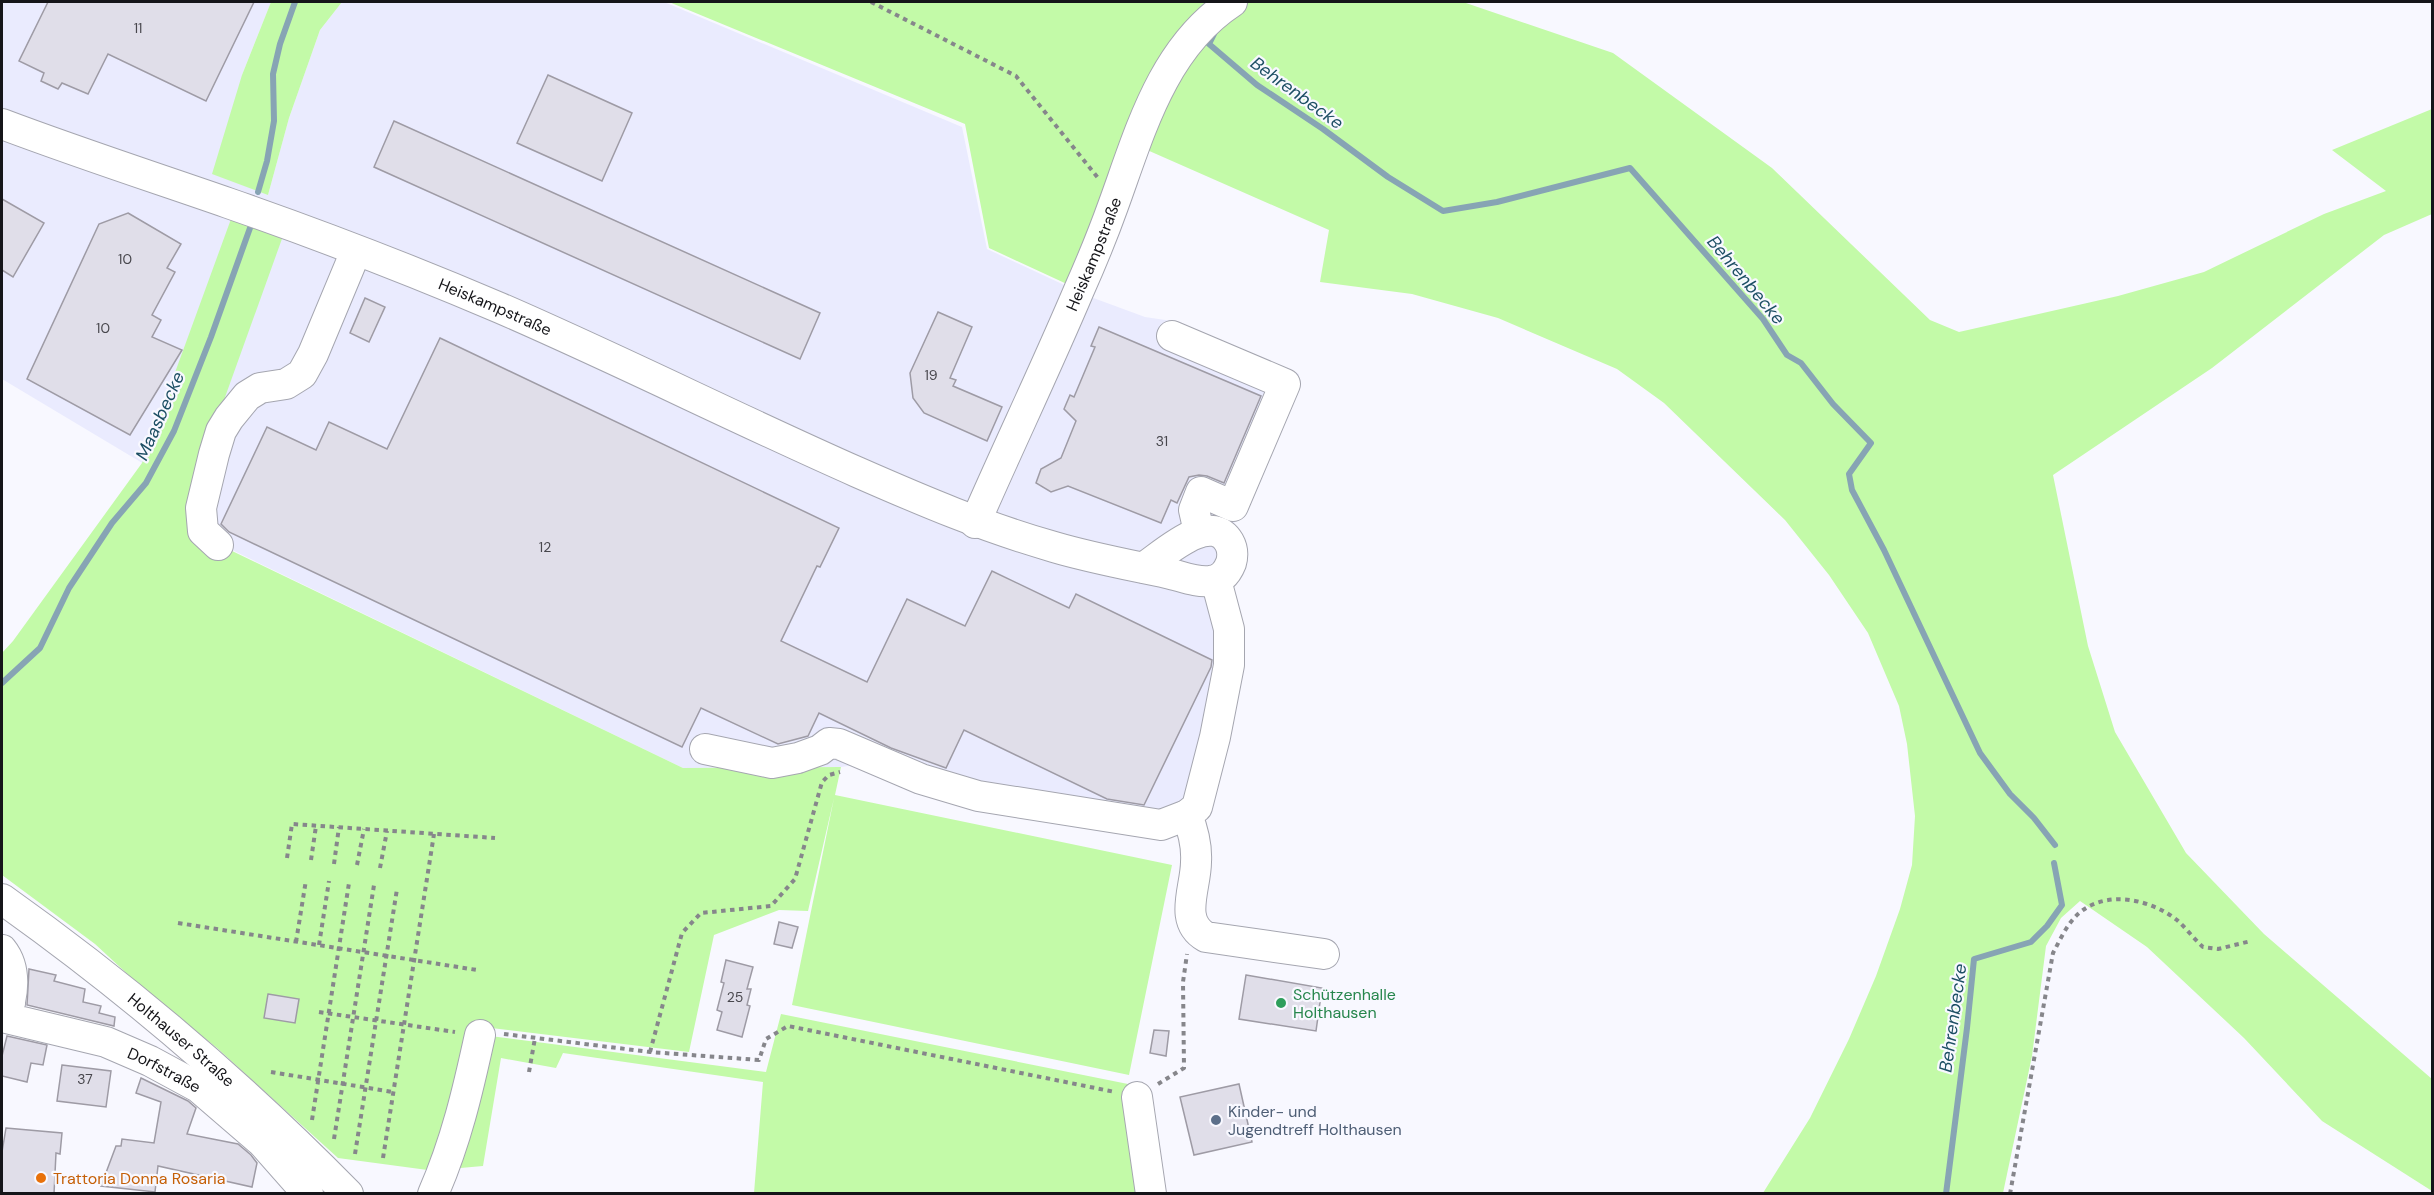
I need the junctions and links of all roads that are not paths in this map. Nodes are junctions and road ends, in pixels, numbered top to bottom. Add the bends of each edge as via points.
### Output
1 (1232, 2) edge
2 (2, 124) edge
3 (356, 251) junction
4 (1172, 336) dead end
5 (975, 523) junction
6 (1199, 532) junction
7 (218, 545) dead end
8 (1143, 568) junction
9 (1216, 580) junction
10 (705, 749) dead end
11 (1187, 815) junction
12 (2, 899) edge
13 (2, 950) edge
14 (1324, 954) dead end
15 (6, 1001) edge
16 (480, 1035) road end
17 (1137, 1097) road end
18 (308, 1194) edge
19 (348, 1194) edge
20 (433, 1194) edge
21 (1151, 1194) edge

1 - 5 street, Heiskampstraße via 1198,30 1171,66 1146,112 1080,290
2 - 3 street, Heiskampstraße
3 - 5 street, Heiskampstraße via 503,310
3 - 7 street via 302,374 286,384 260,388 247,396 221,431 201,508 203,531
4 - 6 street via 1286,384 1233,506 1201,492 1194,510
5 - 8 street, Heiskampstraße via 1058,549
6 - 8 street
6 - 9 street via 1220,533 1232,549 1228,569
8 - 9 street, Heiskampstraße
9 - 11 street via 1229,629 1229,666 1197,807
10 - 11 street via 772,763 798,758 829,743 839,744 921,779 978,796 1161,825
11 - 14 street via 1194,833 1191,923 1197,932 1206,937
12 - 19 street, Holthauser Straße via 129,994 206,1059
13 - 15 street via 9,959 14,985
15 - 18 street, Dorfstraße via 6,1018 106,1042 198,1087 263,1143
16 - 20 street via 464,1110
17 - 21 street

